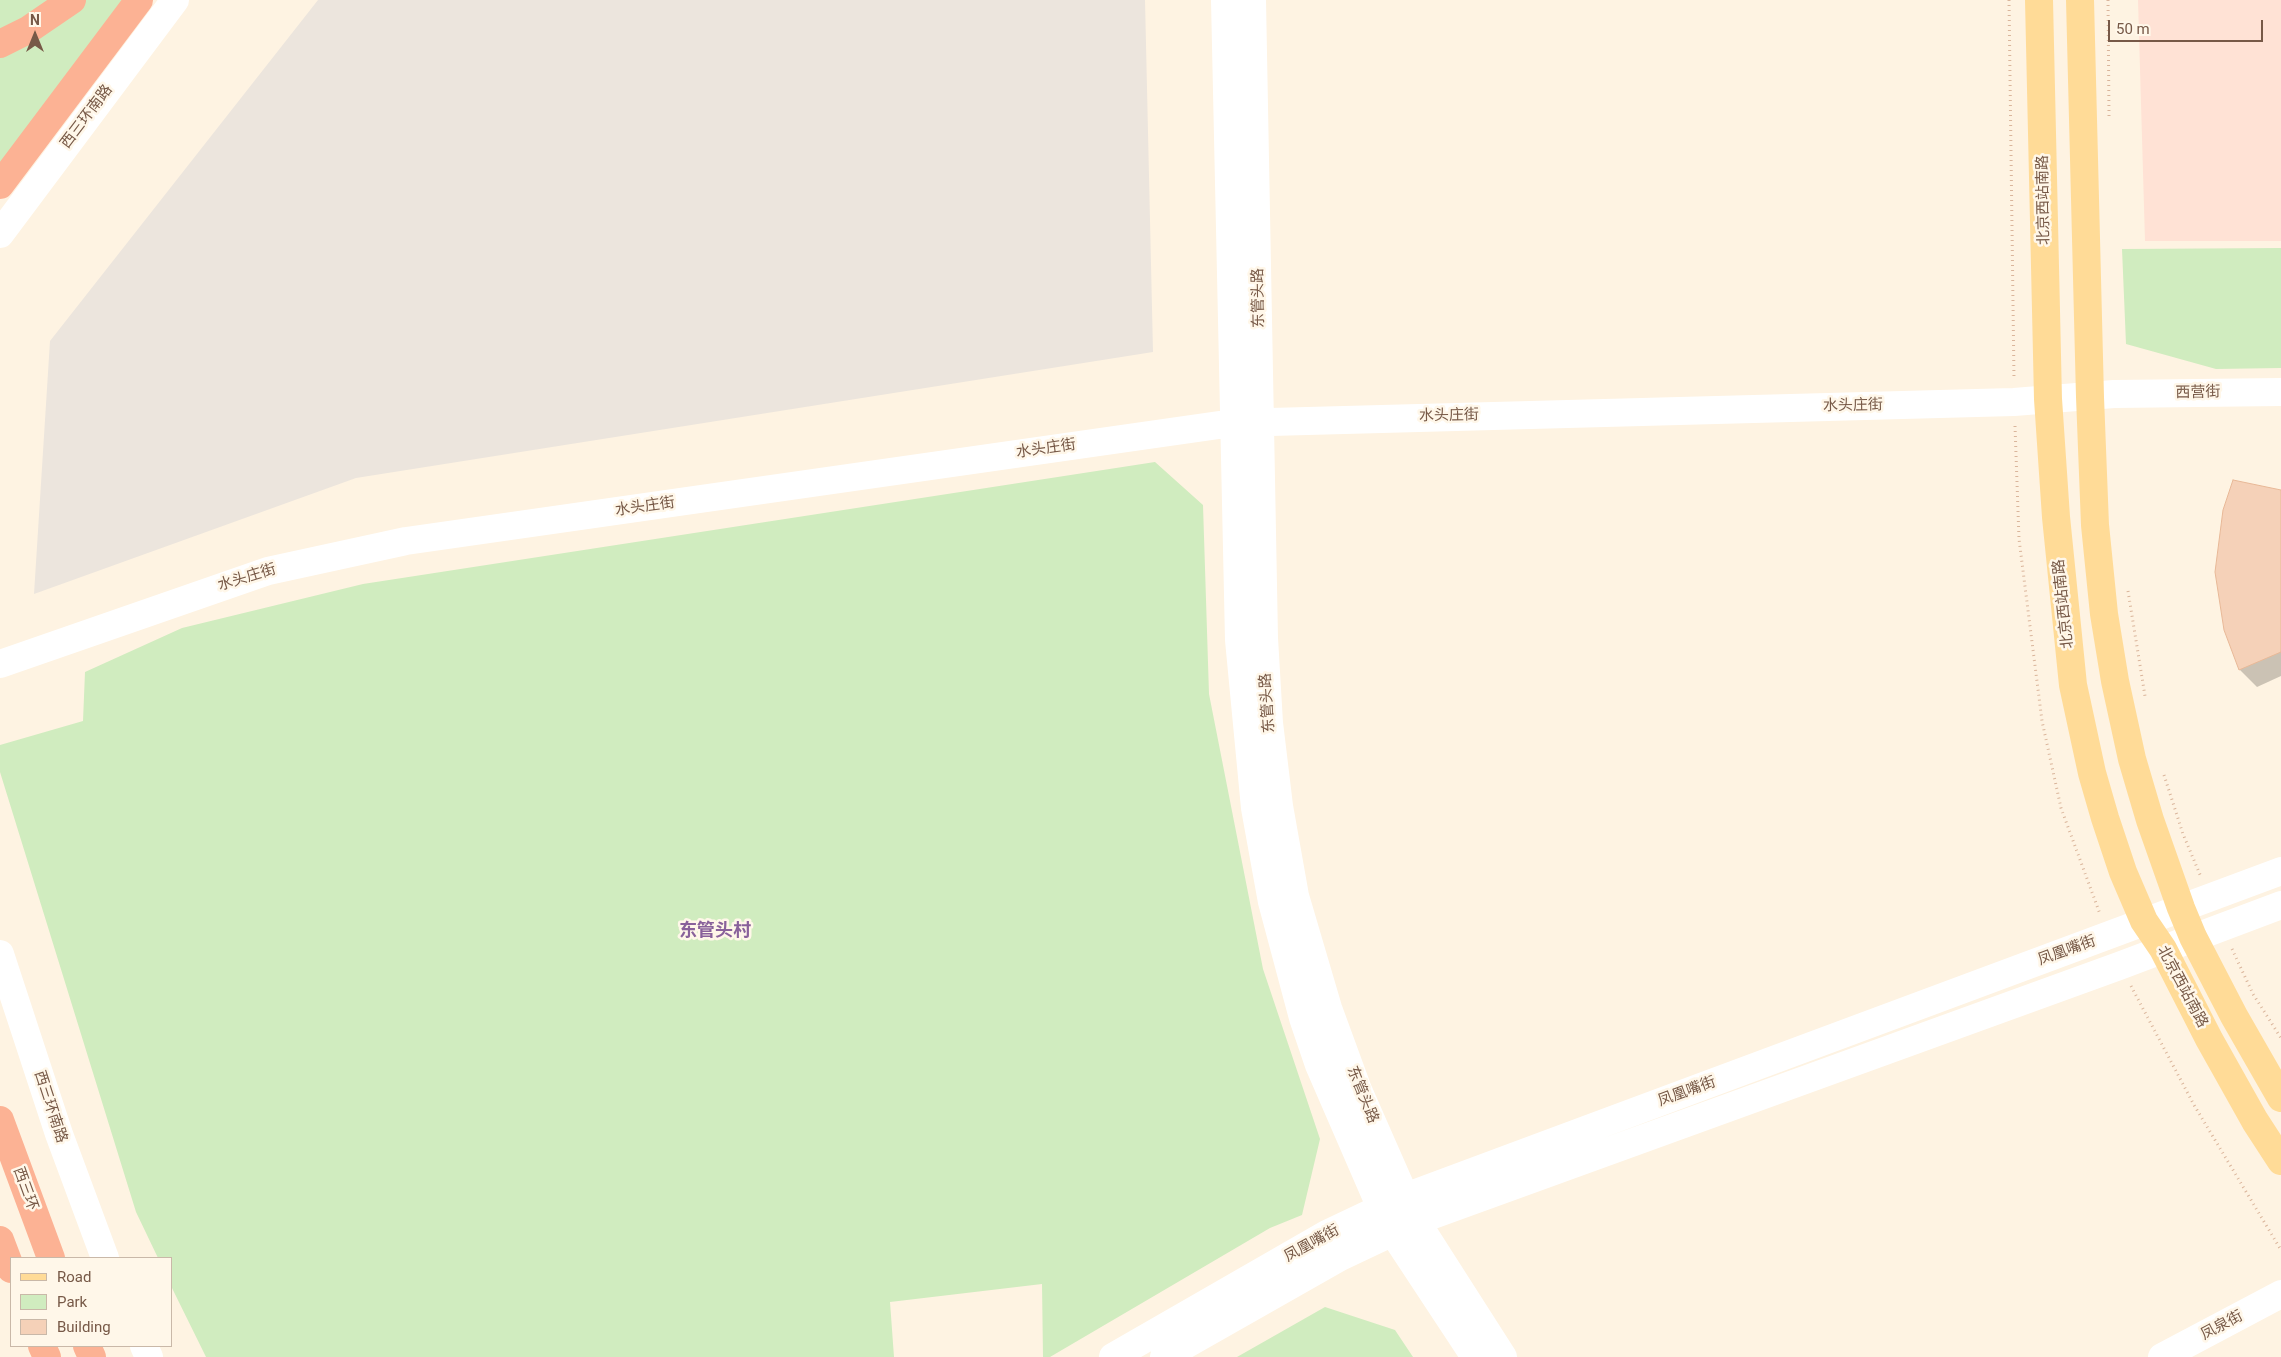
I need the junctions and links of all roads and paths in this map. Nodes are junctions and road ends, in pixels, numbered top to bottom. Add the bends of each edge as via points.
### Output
1 (72, 0) edge
2 (139, 0) edge
3 (175, 0) edge
4 (1225, 0) edge
5 (1252, 0) edge
6 (2040, 0) edge
7 (2080, 0) edge
8 (2108, 0) edge
9 (0, 44) edge
10 (2109, 117) dead end
11 (0, 185) edge
12 (0, 234) edge
13 (2281, 392) edge
14 (2102, 396) junction
15 (2048, 399) junction
16 (1261, 420) junction
17 (1233, 422) junction
18 (2127, 584) dead end
19 (0, 664) edge
20 (2145, 697) dead end
21 (2163, 771) dead end
22 (2281, 871) edge
23 (2209, 897) junction
24 (2281, 905) edge
25 (2181, 908) junction
26 (2144, 921) junction
27 (2222, 927) junction
28 (2194, 937) junction
29 (2163, 949) junction
30 (0, 954) edge
31 (2281, 1038) edge
32 (2281, 1098) edge
33 (0, 1120) edge
34 (2281, 1161) edge
35 (1398, 1214) junction
36 (0, 1240) edge
37 (51, 1257) edge
38 (105, 1257) edge
39 (10, 1266) edge
40 (2281, 1294) edge
41 (1114, 1357) edge
42 (1164, 1357) edge
43 (1475, 1357) edge
44 (1503, 1357) edge
45 (2162, 1357) edge

1 - 9 highway via 28,30
2 - 11 highway
3 - 12 street, 西三环南路
4 - 17 street, 东管头路
5 - 16 street, 东管头路
6 - 15 main road, 北京西站南路
7 - 14 main road
8 - 10 path
13 - 14 street, 西营街
14 - 15 street, 水头庄街
14 - 25 main road via 2096,525 2104,614 2132,759
15 - 16 street, 水头庄街
15 - 26 main road, 北京西站南路 via 2073,685 2105,818
16 - 17 street, 水头庄街
16 - 35 street, 东管头路 via 1264,638 1269,723 1279,806 1295,896 1328,1008
17 - 19 street, 水头庄街 via 406,541 268,571
17 - 35 street, 东管头路 via 1239,640 1255,808 1272,902 1302,1018 1319,1065
18 - 20 path
21 - 23 path via 2183,834
22 - 23 street, 凤凰嘴街
23 - 25 street, 凤凰嘴街
24 - 27 street, 凤凰嘴街
25 - 26 street, 凤凰嘴街
25 - 28 main road
26 - 29 main road, 北京西站南路
26 - 35 street, 凤凰嘴街
27 - 28 street, 凤凰嘴街
27 - 31 path via 2253,994
28 - 29 street, 凤凰嘴街
28 - 32 main road
29 - 34 main road, 北京西站南路 via 2209,1039
29 - 35 street, 凤凰嘴街
30 - 38 street, 西三环南路 via 58,1134
33 - 37 highway, 西三环
35 - 41 street, 凤凰嘴街 via 1327,1234
35 - 42 street, 凤凰嘴街 via 1340,1257
35 - 43 street, 东管头路
35 - 44 street, 东管头路
36 - 39 highway
40 - 45 street, 凤泉街

